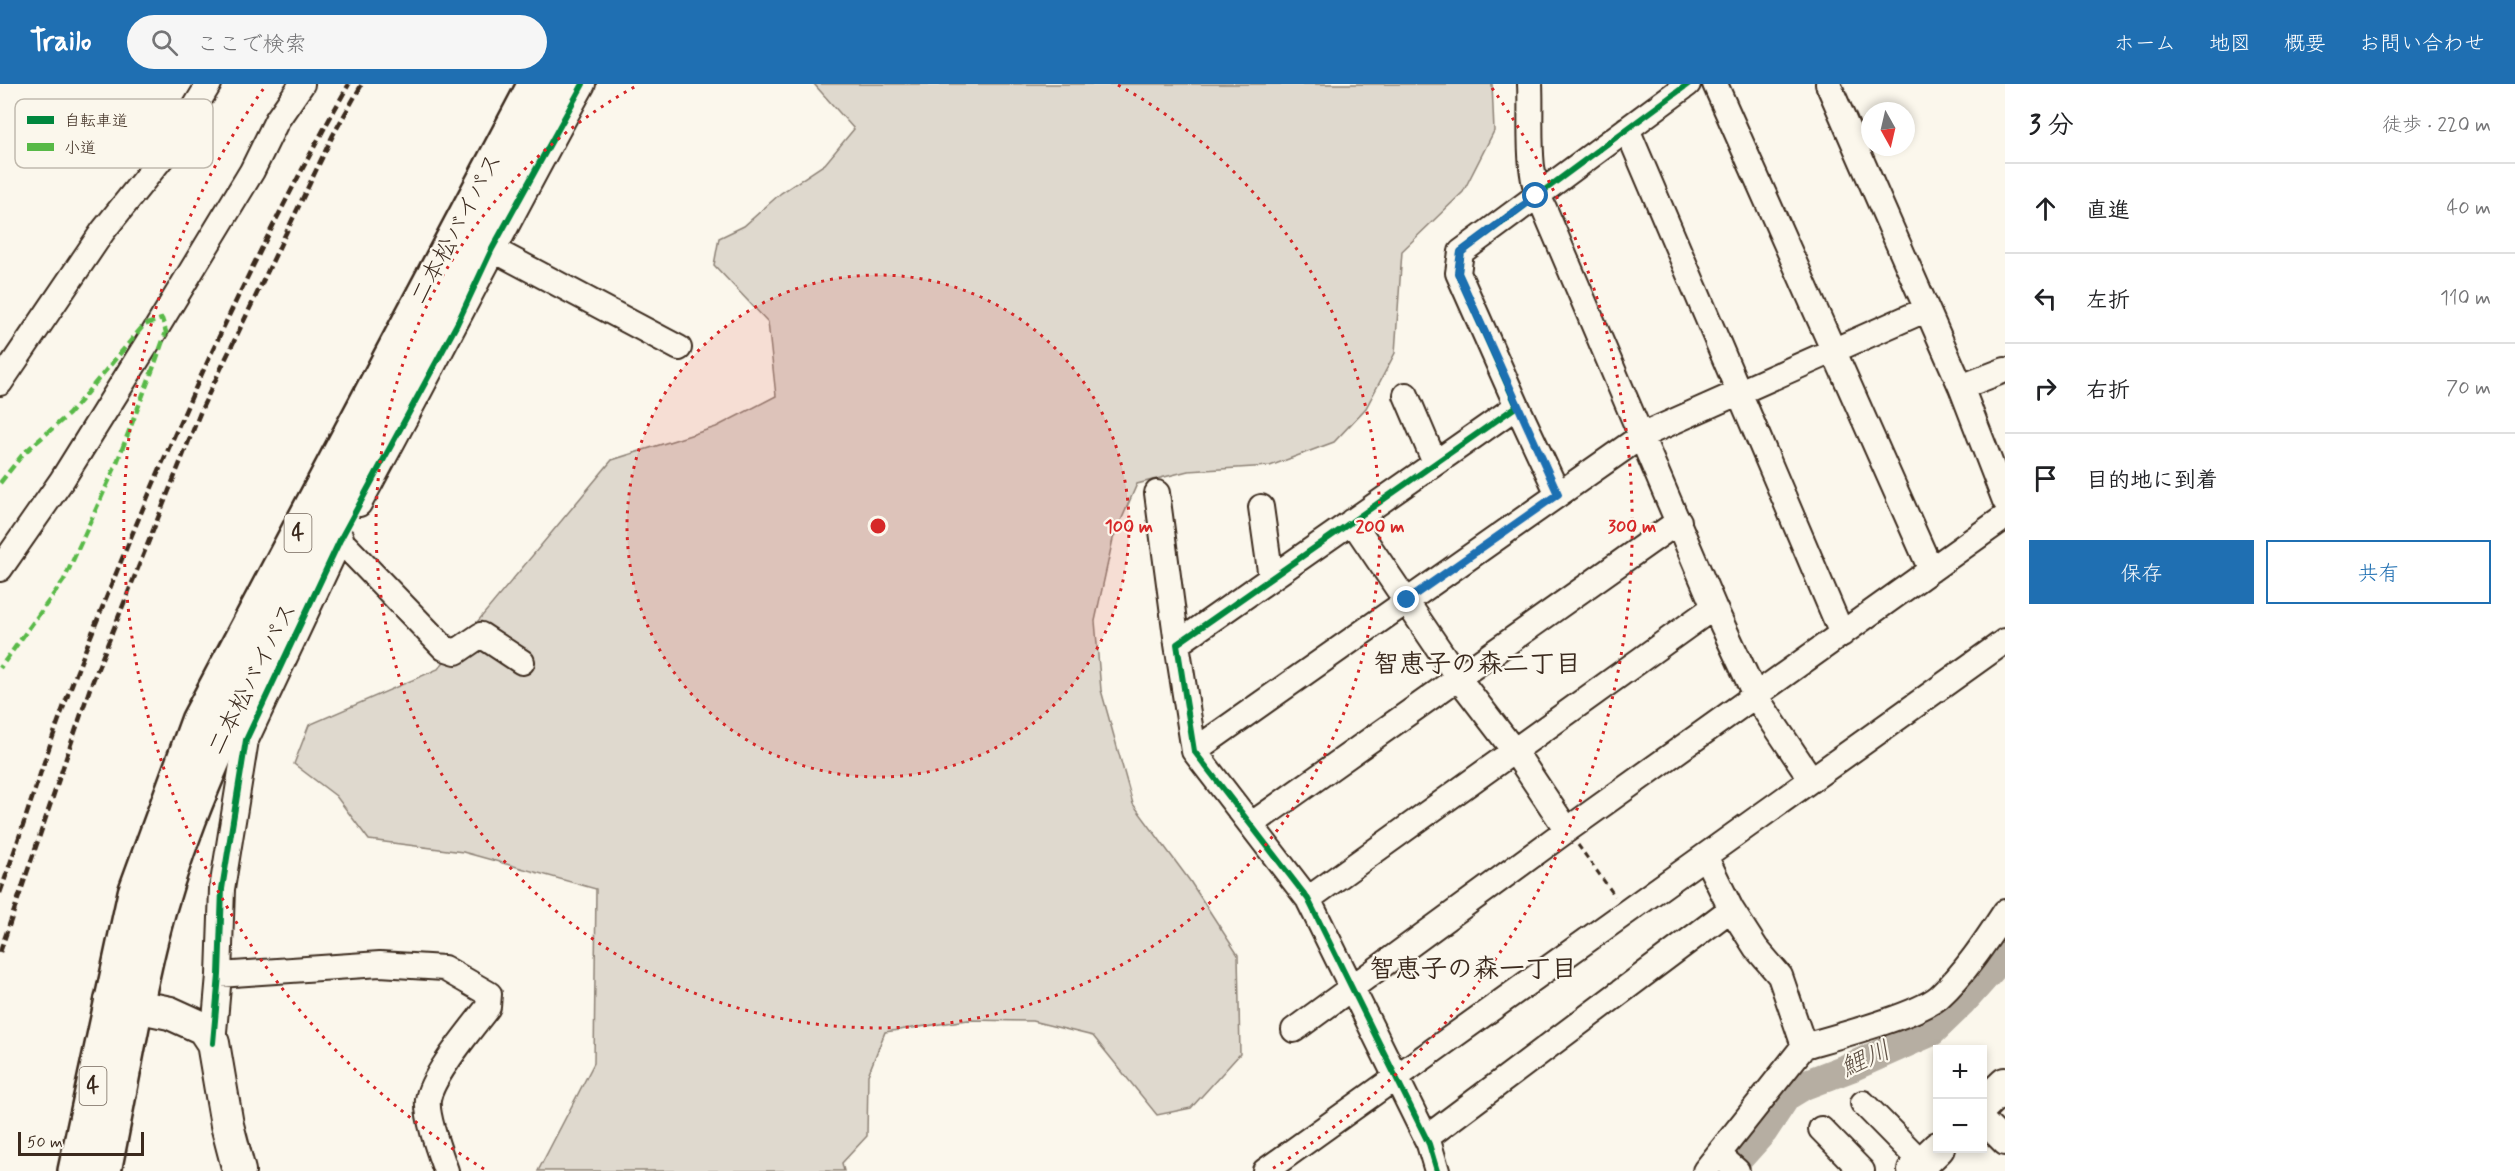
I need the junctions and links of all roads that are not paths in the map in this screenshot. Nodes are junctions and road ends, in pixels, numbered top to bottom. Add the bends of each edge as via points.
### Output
1 (209, 84) edge
2 (302, 84) edge
3 (535, 84) edge
4 (563, 84) edge
5 (583, 84) edge
6 (1530, 84) edge
7 (1662, 84) edge
8 (1688, 84) edge
9 (1715, 84) edge
10 (1828, 84) edge
11 (200, 99) edge
12 (1654, 109) junction
13 (1628, 129) junction
14 (154, 168) edge
15 (1536, 196) junction
16 (492, 249) junction
17 (1925, 310) junction
18 (679, 348) dead end
19 (1833, 351) junction
20 (2005, 370) edge
21 (0, 383) edge
22 (1961, 387) junction
23 (1739, 392) junction
24 (1406, 395) dead end
25 (1517, 405) junction
26 (1643, 435) junction
27 (1435, 463) junction
28 (1157, 493) dead end
29 (1558, 494) junction
30 (2005, 501) edge
31 (1261, 507) dead end
32 (2005, 517) edge
33 (1352, 521) junction
34 (1679, 521) junction
35 (340, 540) junction
36 (0, 569) edge
37 (1931, 570) junction
38 (1271, 578) junction
39 (1407, 600) junction
40 (1714, 607) junction
41 (1842, 634) junction
42 (2005, 641) edge
43 (1177, 644) junction
44 (522, 662) dead end
45 (1459, 679) junction
46 (1756, 697) junction
47 (1194, 751) junction
48 (1515, 752) junction
49 (1811, 779) junction
50 (1252, 824) junction
51 (1567, 830) junction
52 (1705, 856) junction
53 (1308, 899) junction
54 (1731, 909) junction
55 (2005, 912) edge
56 (219, 975) junction
57 (1352, 989) junction
58 (124, 1003) junction
59 (1294, 1030) dead end
60 (213, 1043) junction
61 (1804, 1046) junction
62 (1396, 1076) junction
63 (2005, 1084) edge
64 (1987, 1102) edge
65 (1863, 1103) dead end
66 (1987, 1124) edge
67 (1821, 1129) dead end
68 (1426, 1138) junction
69 (2005, 1143) edge
70 (1925, 1161) edge
71 (1721, 1164) edge
72 (75, 1171) edge
73 (104, 1171) edge
74 (239, 1171) edge
75 (446, 1171) edge
76 (1265, 1171) edge
77 (1437, 1171) edge
78 (1862, 1171) edge

1 - 11 street
2 - 36 street via 277,120 252,171 150,339 62,480
3 - 58 highway, 二本松バイパス / 4 via 198,721 135,893
4 - 58 highway, 二本松バイパス / 4 via 237,704 202,783 151,938
5 - 16 street
6 - 15 street
7 - 12 street via 1652,97
8 - 12 street
9 - 19 street
10 - 17 street
12 - 13 street
13 - 15 street
13 - 23 street
14 - 21 street via 103,231
15 - 25 street via 1461,252 1458,273
15 - 26 street
16 - 18 street
16 - 35 street via 457,324
17 - 19 street
17 - 22 street
19 - 23 street
19 - 37 street
20 - 22 street
22 - 30 street
23 - 26 street
23 - 41 street
24 - 27 street
25 - 27 street
25 - 29 street
26 - 29 street
26 - 34 street
27 - 33 street
28 - 43 street
29 - 39 street
31 - 38 street
32 - 37 street
33 - 38 street
33 - 39 street
34 - 40 street
34 - 45 street
35 - 44 street via 444,648 456,652 481,635
35 - 56 street via 246,740 222,889
37 - 41 street
38 - 43 street
39 - 45 street
39 - 47 street
40 - 46 street
40 - 48 street
41 - 46 street
42 - 49 street
43 - 47 street
45 - 48 street
45 - 50 street
46 - 49 street
46 - 51 street
47 - 50 street
48 - 51 street
48 - 53 street
49 - 52 street
50 - 53 street
51 - 57 street
52 - 54 street
52 - 62 street
53 - 57 street
54 - 61 street via 1780,976
54 - 68 street
55 - 61 street via 1979,951 1939,997 1866,1028
56 - 60 street
56 - 75 street via 380,964 433,967 444,968 489,994 488,1007 440,1072 428,1100 436,1145
57 - 59 street
57 - 62 street
58 - 60 main road via 170,1013 203,1028
58 - 72 highway, 4
58 - 73 highway, 4
60 - 74 main road
61 - 71 street
62 - 68 street
62 - 76 street
63 - 64 main road
65 - 70 street
66 - 69 street
67 - 78 street
68 - 77 street

